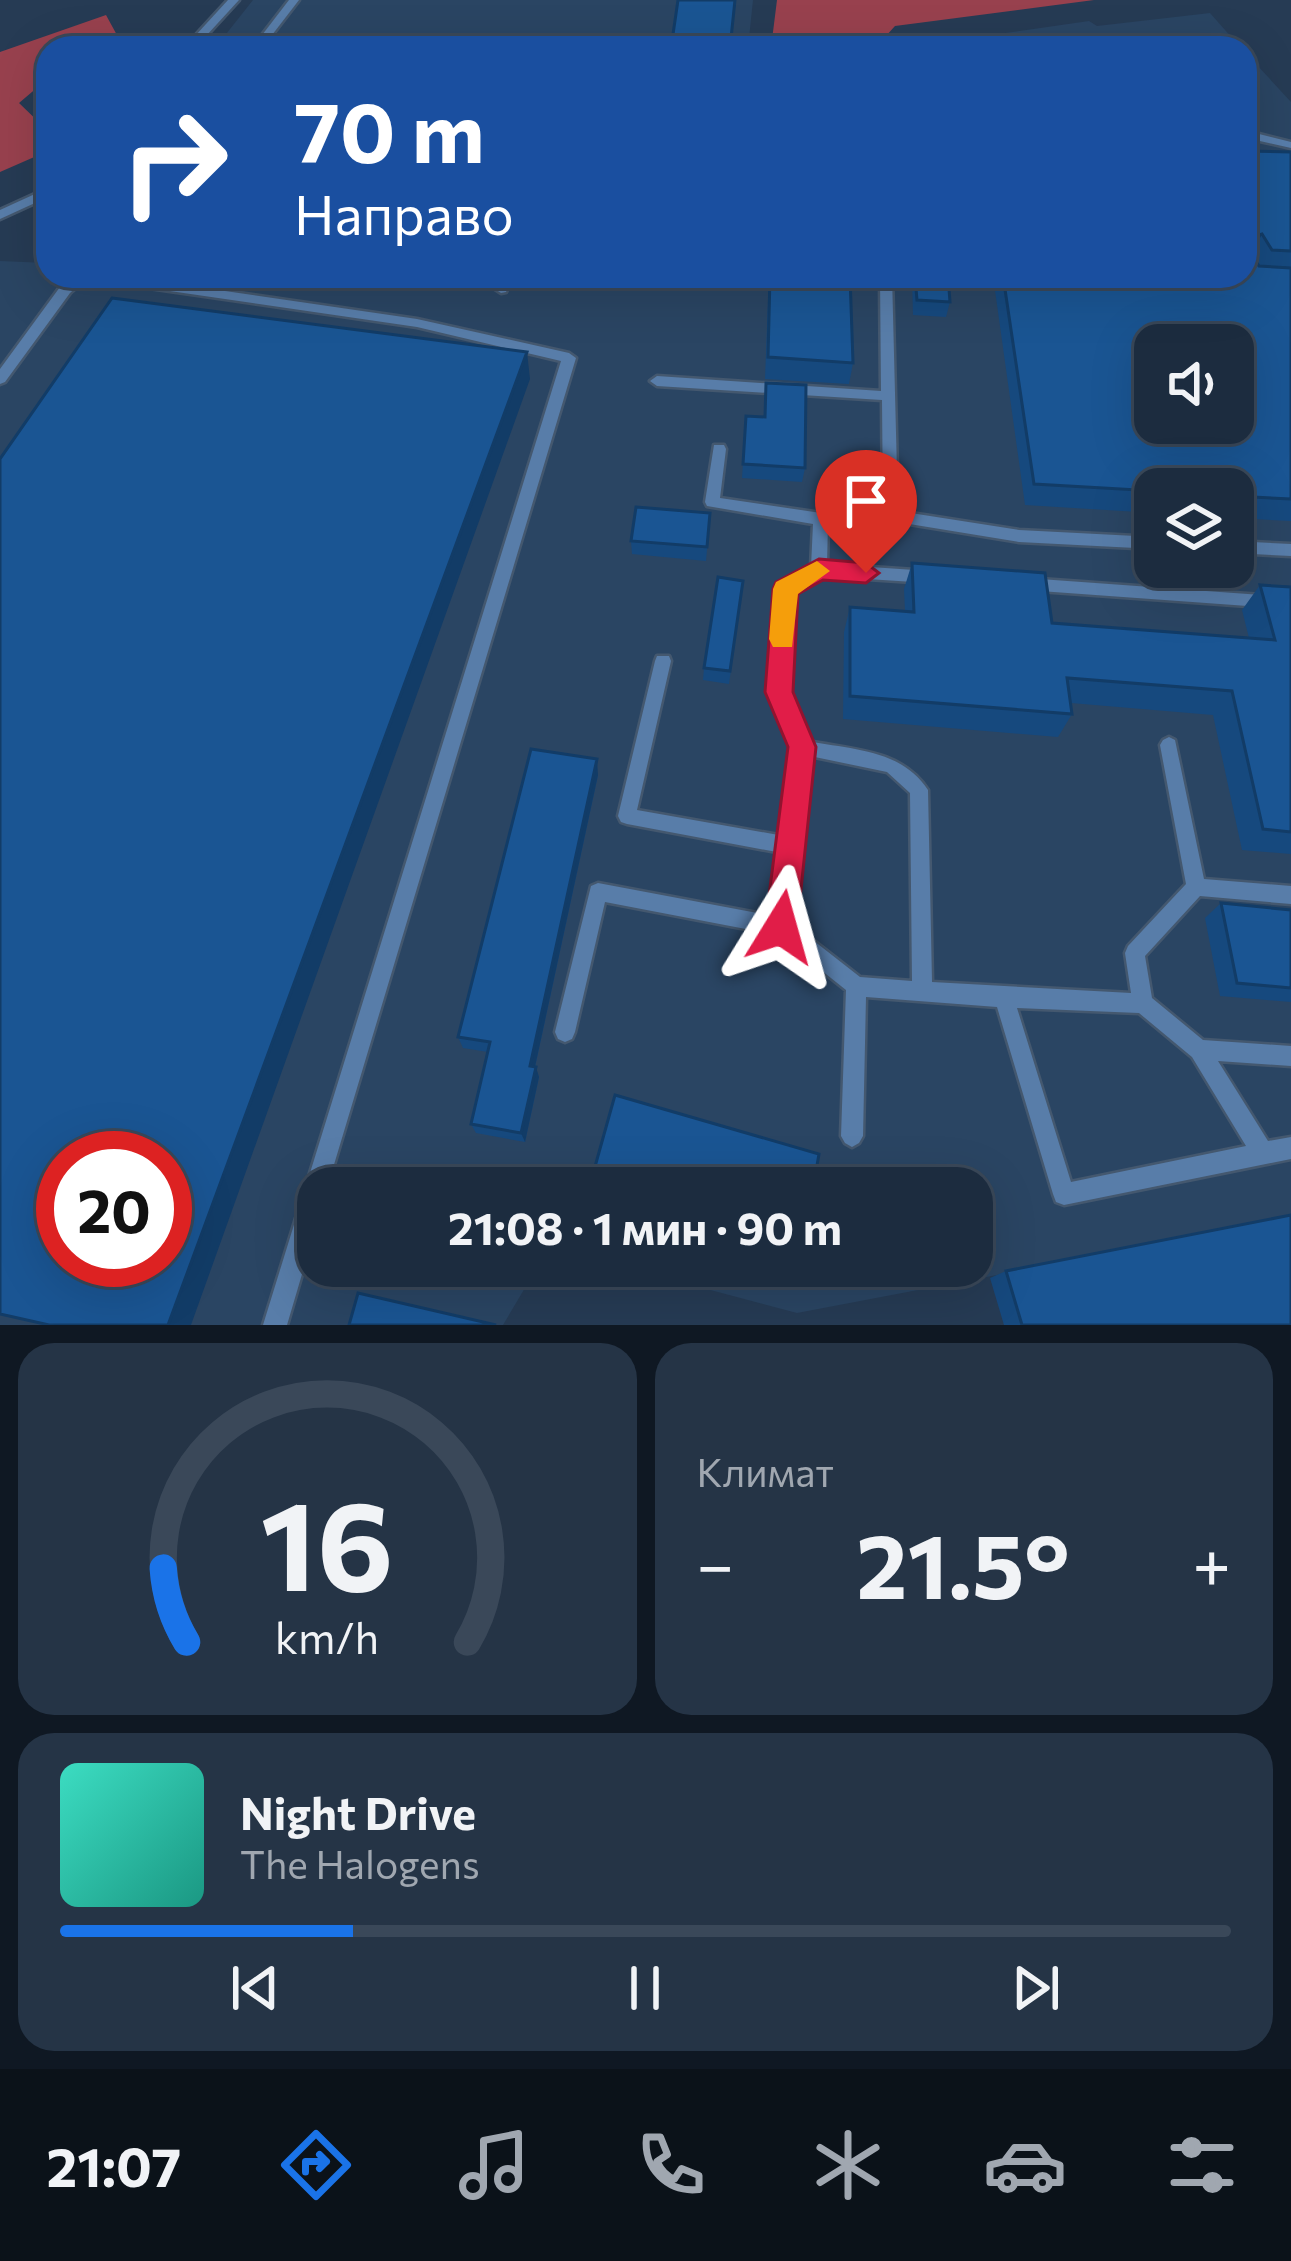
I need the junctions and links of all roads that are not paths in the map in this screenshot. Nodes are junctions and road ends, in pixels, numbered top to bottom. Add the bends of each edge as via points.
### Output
1 (234, 0) edge
2 (294, 0) edge
3 (200, 36) edge
4 (266, 36) edge
5 (1257, 137) edge
6 (1291, 145) edge
7 (36, 197) edge
8 (0, 215) edge
9 (67, 288) edge
10 (176, 288) edge
11 (886, 288) edge
12 (0, 379) edge
13 (657, 381) dead end
14 (889, 396) junction
15 (719, 449) dead end
16 (891, 515) junction
17 (821, 519) junction
18 (1134, 542) edge
19 (1254, 548) edge
20 (1291, 550) edge
21 (819, 569) junction
22 (937, 578) edge
23 (1008, 583) edge
24 (1291, 603) edge
25 (663, 661) dead end
26 (1169, 745) dead end
27 (802, 747) junction
28 (792, 846) junction
29 (1196, 887) junction
30 (1291, 895) edge
31 (781, 927) junction
32 (856, 986) junction
33 (922, 991) junction
34 (1004, 998) junction
35 (1143, 1003) junction
36 (565, 1032) dead end
37 (1199, 1050) junction
38 (1291, 1056) edge
39 (852, 1136) dead end
40 (1291, 1148) edge
41 (1263, 1153) junction
42 (275, 1325) edge

1 - 3 lane
2 - 4 lane
5 - 6 lane
7 - 8 lane
9 - 12 lane
10 - 42 lane via 417,323 569,358
11 - 14 lane
13 - 14 lane
14 - 16 lane
15 - 17 lane via 712,502
16 - 17 lane
16 - 18 lane via 1019,536
17 - 21 lane
19 - 20 lane
21 - 22 lane
21 - 27 lane via 786,589 779,692
23 - 24 lane
25 - 28 lane via 627,816
26 - 29 lane
27 - 28 lane
27 - 33 lane via 892,765 919,790
28 - 31 lane
29 - 30 lane
29 - 35 lane via 1136,952
31 - 32 lane
31 - 36 lane via 598,892
32 - 33 lane
32 - 39 lane
33 - 34 lane
34 - 35 lane
34 - 41 lane via 1064,1194
35 - 37 lane
37 - 38 lane
37 - 41 lane
40 - 41 lane

